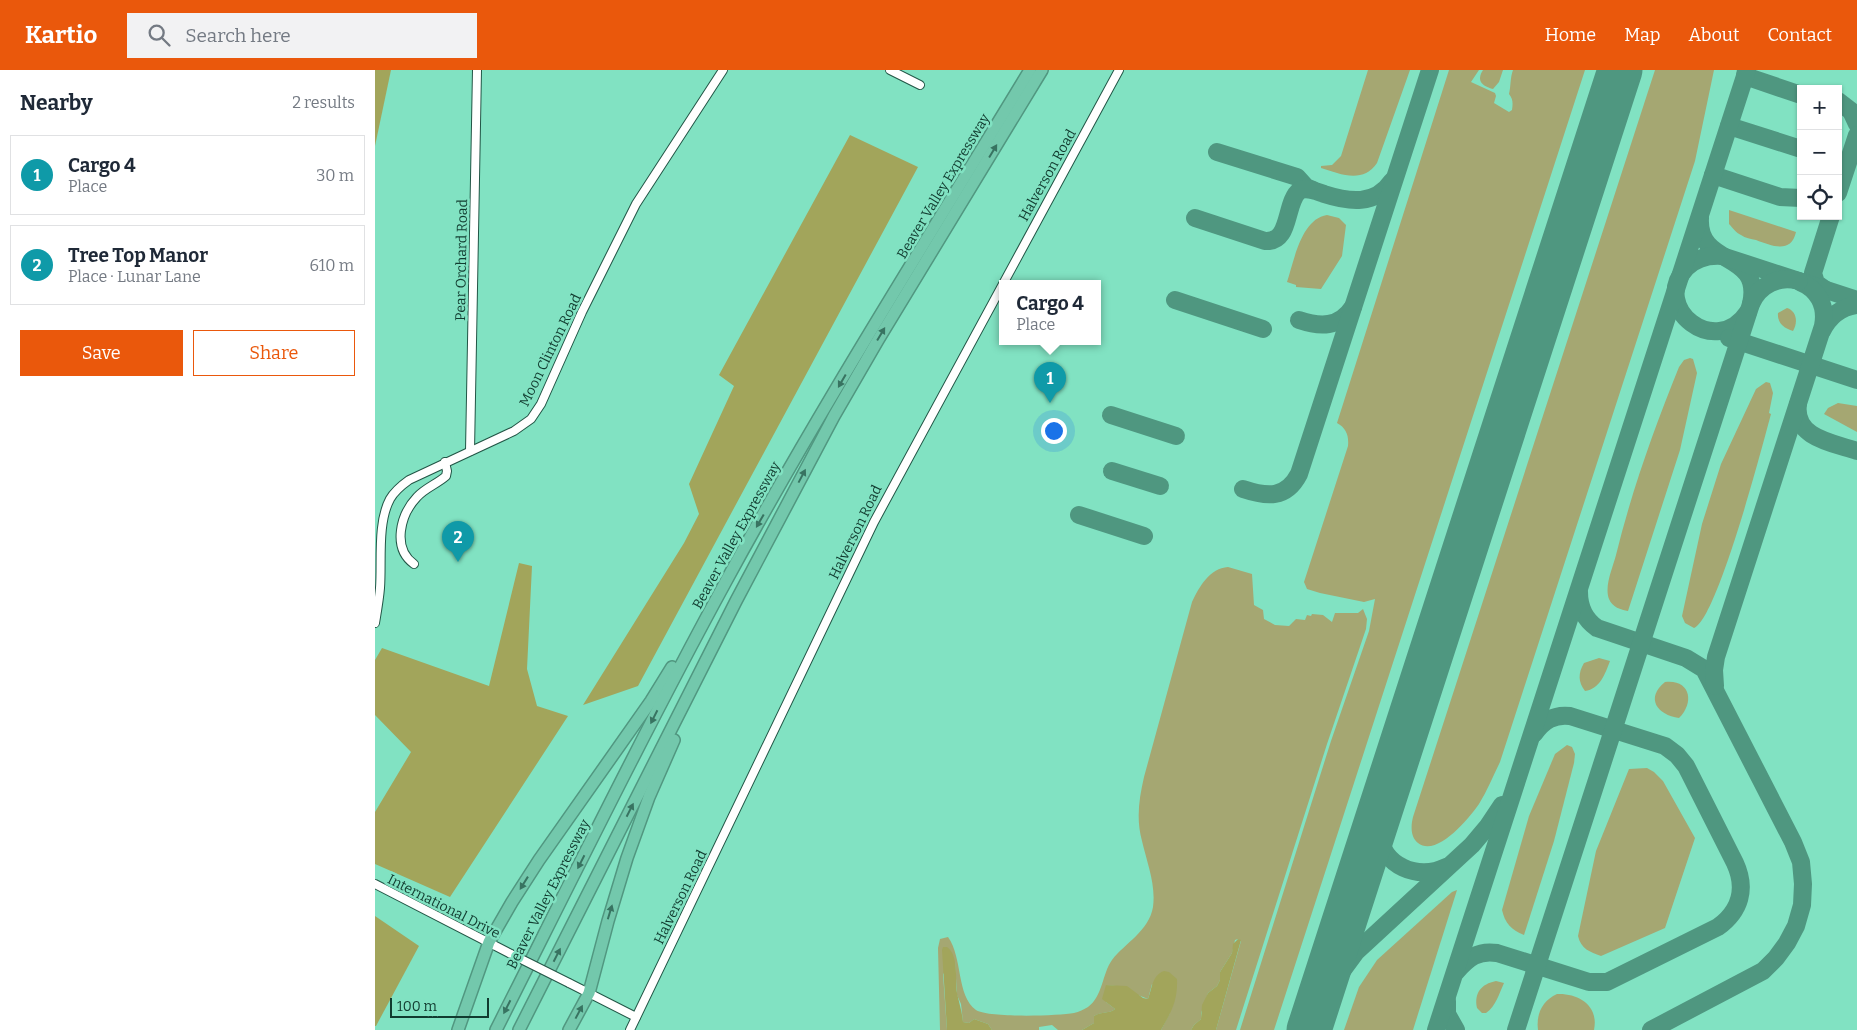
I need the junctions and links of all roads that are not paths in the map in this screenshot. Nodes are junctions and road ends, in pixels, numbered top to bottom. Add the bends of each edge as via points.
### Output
1 (477, 70) edge
2 (723, 70) edge
3 (890, 70) edge
4 (1030, 70) edge
5 (1042, 70) edge
6 (1119, 70) edge
7 (920, 85) dead end
8 (1005, 280) edge
9 (999, 291) edge
10 (470, 450) junction
11 (445, 462) junction
12 (414, 564) dead end
13 (753, 569) junction
14 (726, 581) junction
15 (375, 623) edge
16 (375, 884) edge
17 (489, 942) junction
18 (589, 993) junction
19 (636, 1017) junction
20 (458, 1030) edge
21 (496, 1030) edge
22 (519, 1030) edge
23 (569, 1030) edge
24 (630, 1030) edge

1 - 10 street, Pear Orchard Road
2 - 10 street, Moon Clinton Road via 636,204 535,414 514,431
3 - 7 street
4 -> 14 highway, Beaver Valley Expressway via 848,370
13 -> 5 highway, Beaver Valley Expressway via 878,340
6 - 8 street, Halverson Road
9 - 19 street, Halverson Road via 883,504
10 - 11 street, Moon Clinton Road
11 - 12 street via 446,476 418,496 409,506 403,521 401,545
11 - 15 street, Moon Clinton Road via 403,484 388,504 383,526
18 -> 13 highway via 608,921 644,810
22 -> 13 highway, Beaver Valley Expressway
14 -> 17 highway via 651,701 539,860
14 -> 21 highway, Beaver Valley Expressway
16 - 17 street, International Drive
17 - 18 street, International Drive, bridge
17 - 20 highway
18 - 19 street, International Drive
23 -> 18 highway
19 - 24 street, Halverson Road

